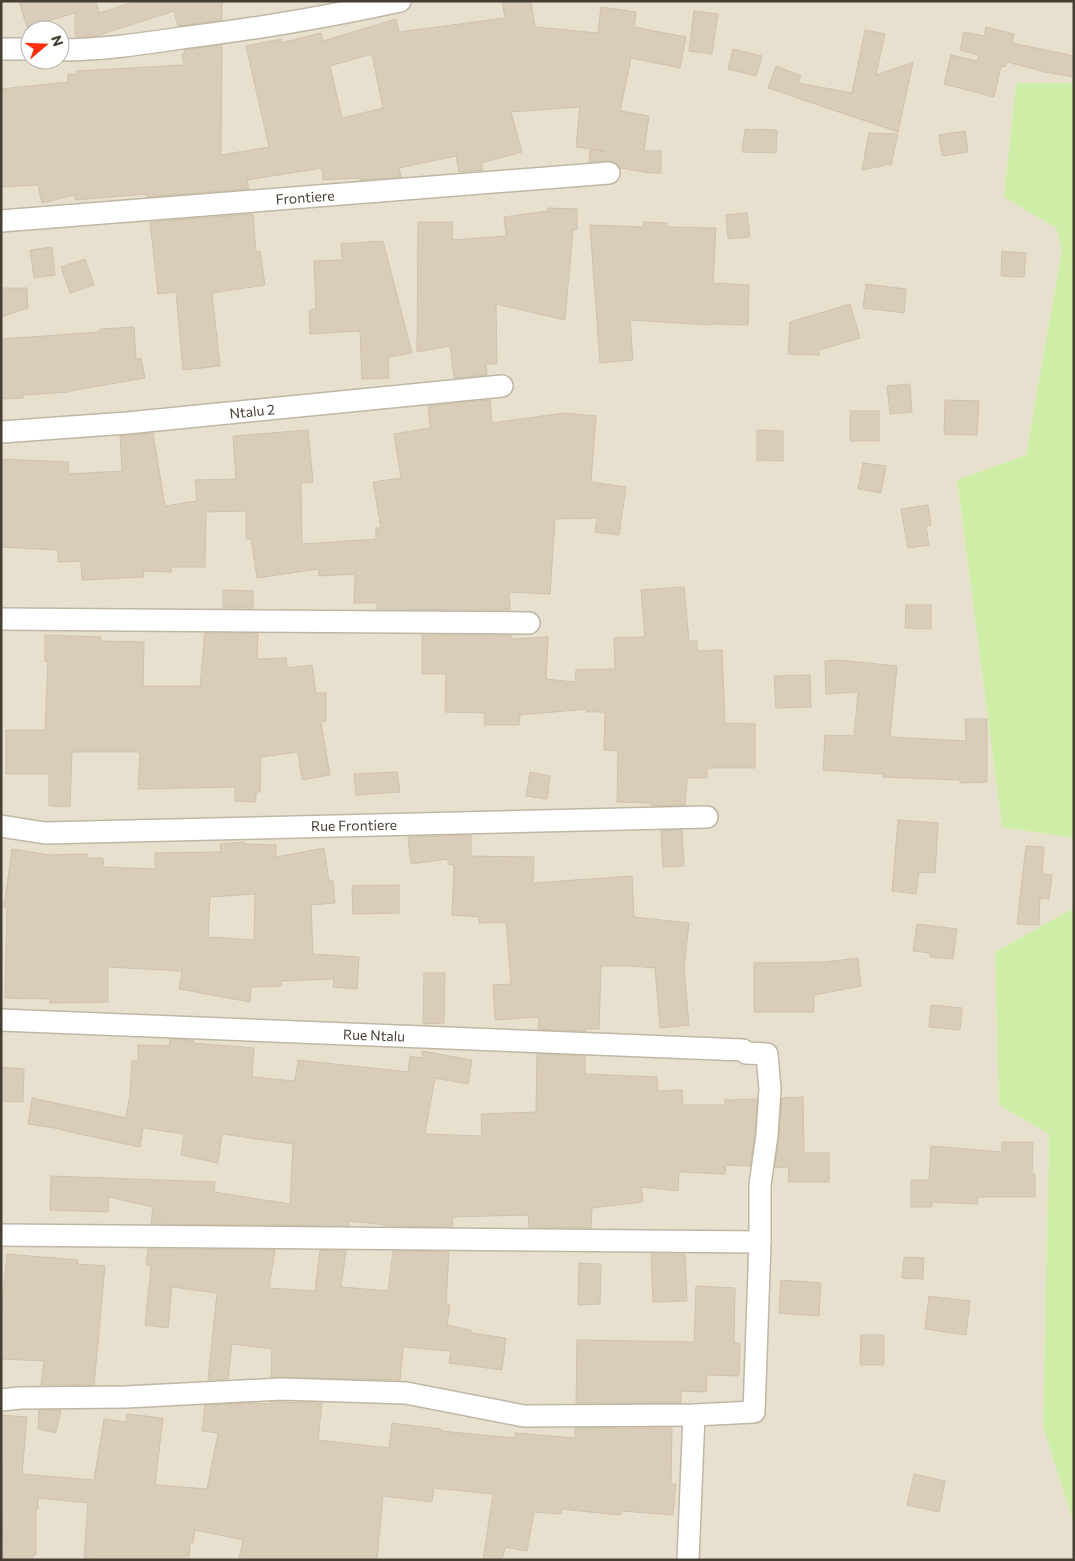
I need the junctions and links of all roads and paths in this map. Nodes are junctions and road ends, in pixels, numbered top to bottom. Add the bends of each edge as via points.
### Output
1 (400, 1) edge
2 (1, 49) edge
3 (20, 49) edge
4 (70, 50) edge
5 (609, 173) dead end
6 (1, 220) edge
7 (502, 386) dead end
8 (1, 432) edge
9 (1, 619) edge
10 (529, 623) dead end
11 (707, 817) dead end
12 (1, 826) edge
13 (1, 1020) edge
14 (1, 1235) edge
15 (760, 1242) junction
16 (1, 1400) edge
17 (694, 1415) junction
18 (688, 1560) edge

1 - 4 street via 257,29 93,50
2 - 3 street
5 - 6 street, Frontiere
7 - 8 street, Ntalu 2 via 127,423
9 - 10 street
11 - 12 street, Rue Frontiere via 46,833
13 - 15 street, Rue Ntalu via 743,1050 767,1054 770,1089 760,1186
14 - 15 street
15 - 17 street via 754,1412
16 - 17 street via 282,1389 406,1393 524,1416
17 - 18 street

